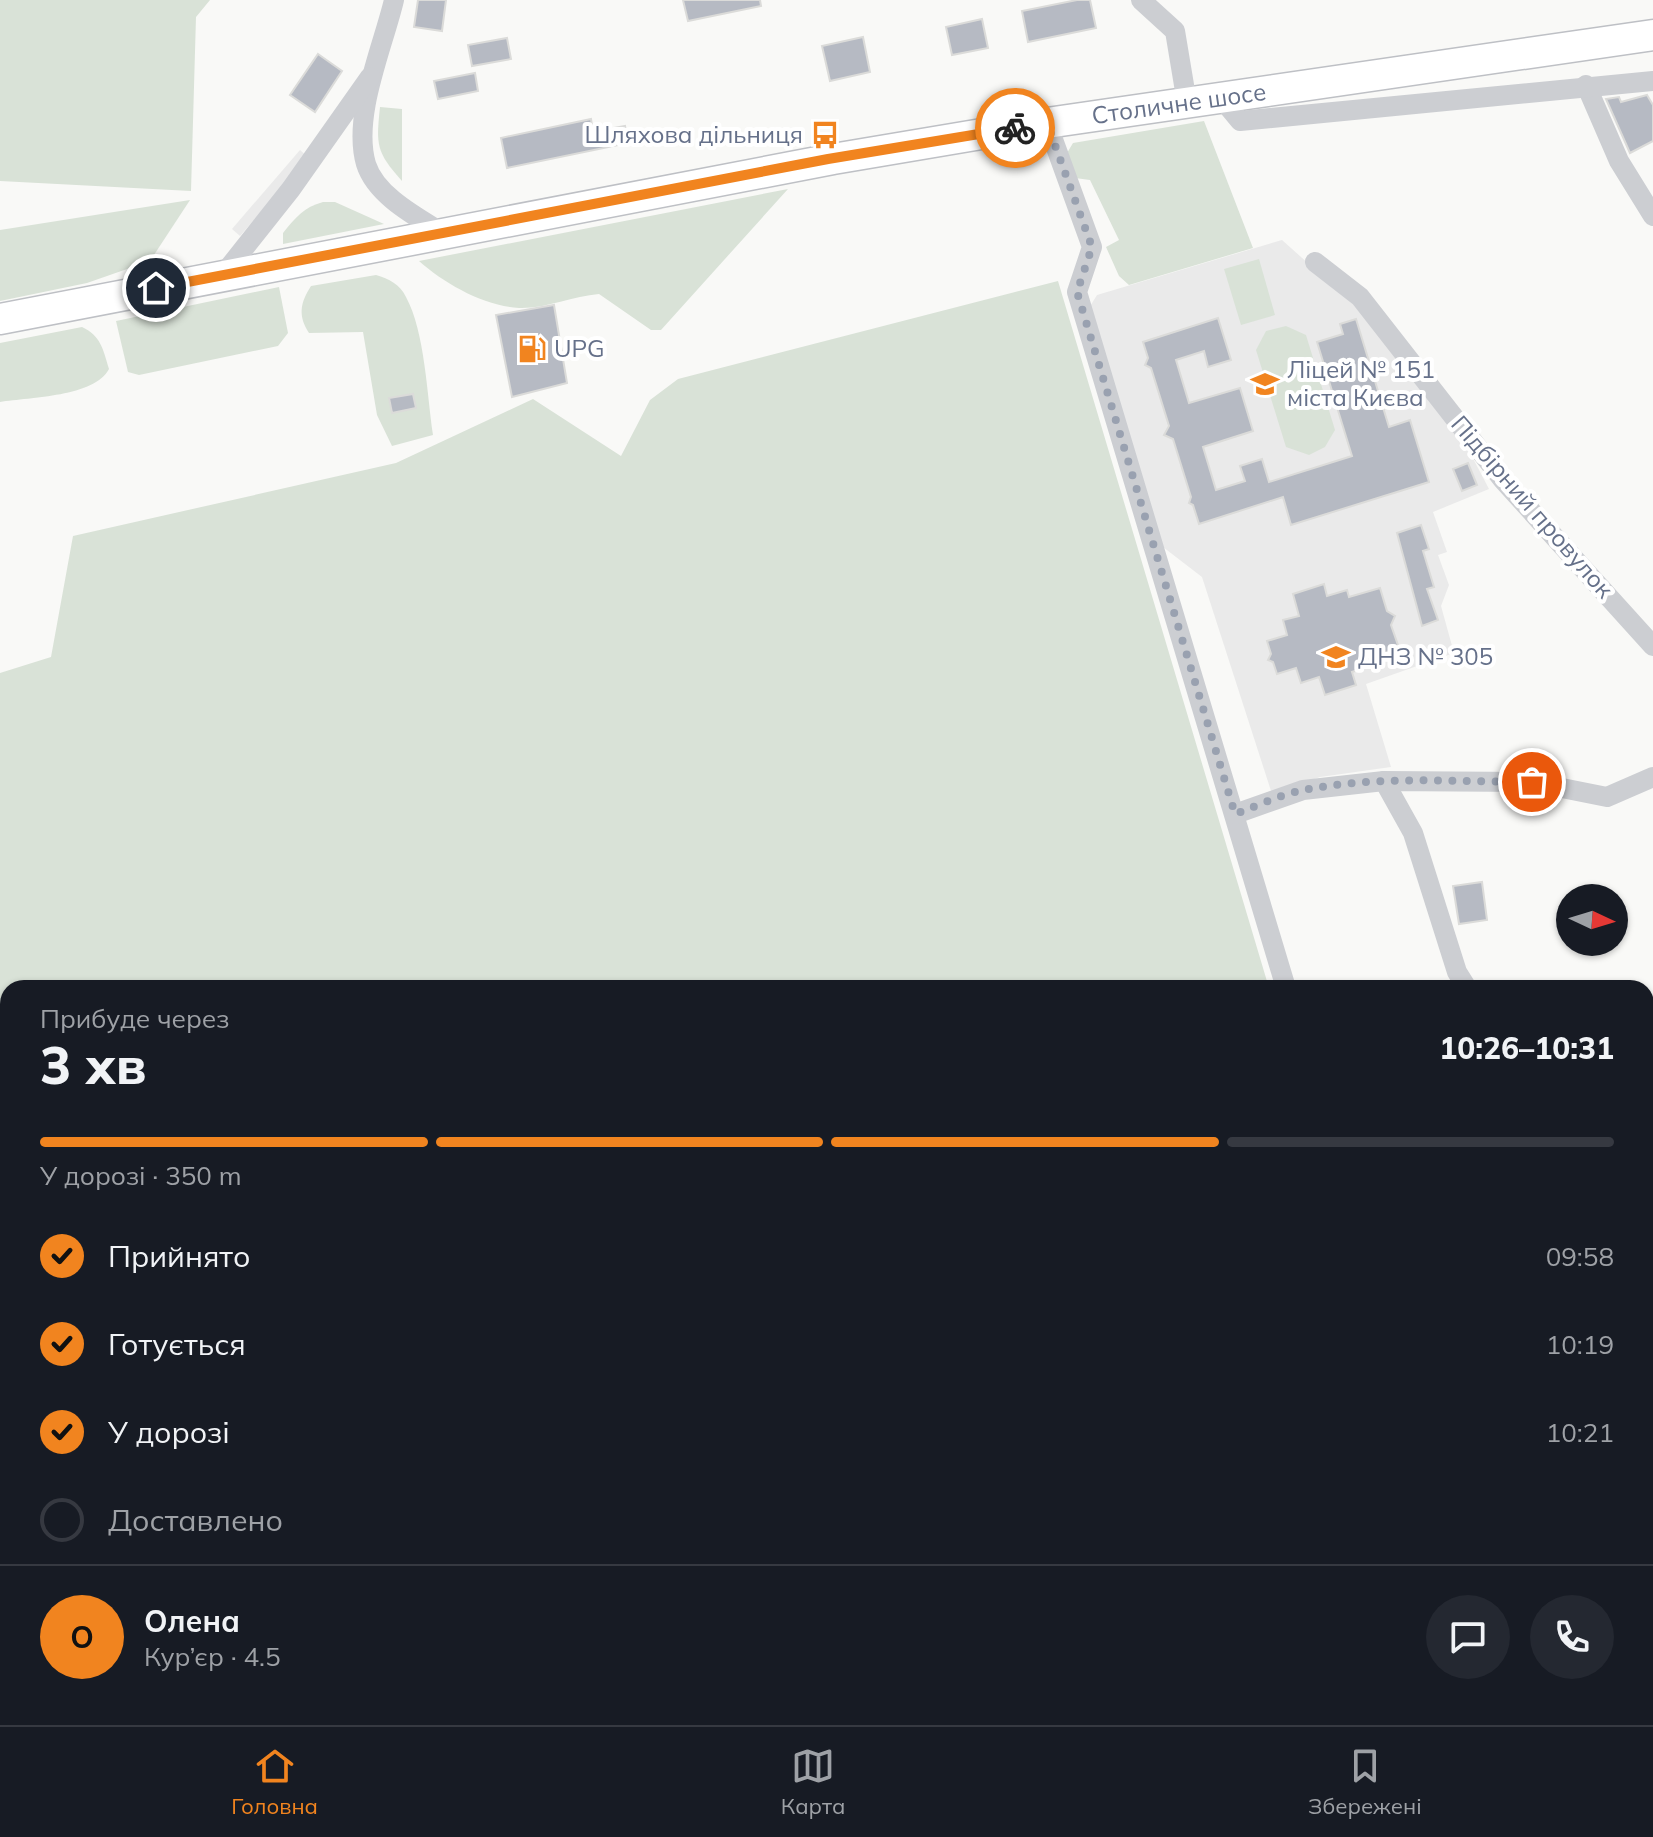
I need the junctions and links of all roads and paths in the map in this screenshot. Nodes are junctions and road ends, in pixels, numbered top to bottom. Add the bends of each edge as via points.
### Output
1 (394, 0) edge
2 (1141, 0) edge
3 (1653, 35) edge
4 (372, 74) junction
5 (1653, 81) edge
6 (1586, 85) junction
7 (1221, 98) junction
8 (1187, 103) junction
9 (1047, 123) junction
10 (1653, 216) edge
11 (444, 234) junction
12 (1315, 262) dead end
13 (222, 276) junction
14 (0, 319) edge
15 (1653, 646) edge
16 (1653, 777) edge
17 (1384, 781) junction
18 (1235, 814) junction
19 (1284, 980) edge
20 (1462, 980) edge

1 - 4 street
2 - 8 street via 1175,31
3 - 7 main road, Столичне шосе
4 - 11 street via 364,134 366,165 382,189
4 - 13 street
5 - 6 street
6 - 7 street via 1240,121
6 - 10 street via 1619,161
7 - 8 main road, Столичне шосе
8 - 9 main road, Столичне шосе
9 - 11 main road, Столичне шосе via 828,159
9 - 18 street via 1092,247 1077,292
11 - 13 main road, Столичне шосе
12 - 15 street, Підбірний провулок via 1360,297 1503,480
13 - 14 main road, Столичне шосе
16 - 17 street via 1607,797 1532,782
17 - 18 street via 1303,790
17 - 20 street via 1413,833
18 - 19 street

